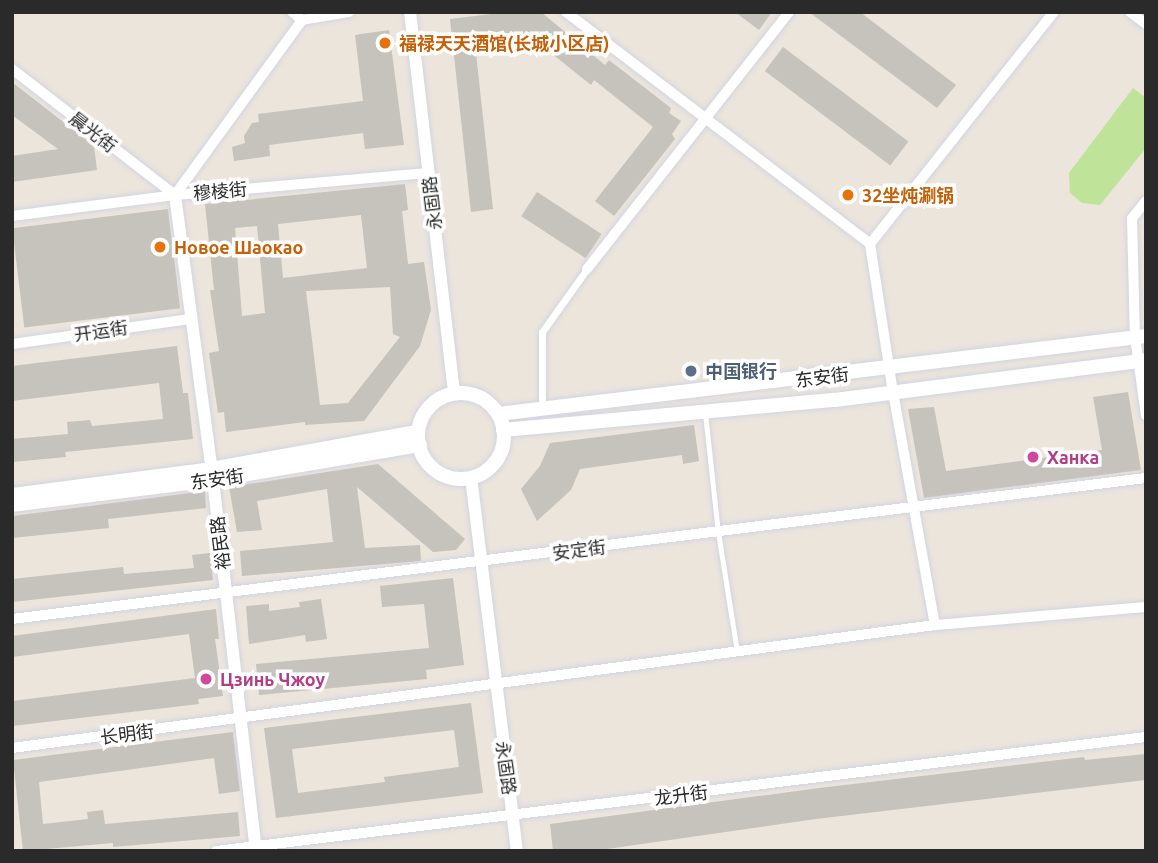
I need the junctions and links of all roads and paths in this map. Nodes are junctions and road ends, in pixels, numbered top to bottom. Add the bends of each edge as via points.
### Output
1 (292, 12) edge
2 (349, 12) edge
3 (410, 12) edge
4 (566, 12) edge
5 (789, 12) edge
6 (1054, 12) edge
7 (1130, 12) edge
8 (302, 20) junction
9 (1146, 24) edge
10 (12, 69) edge
11 (706, 119) junction
12 (428, 173) junction
13 (175, 195) junction
14 (1146, 201) edge
15 (12, 215) edge
16 (870, 244) junction
17 (587, 269) joint
18 (190, 319) junction
19 (1141, 336) edge
20 (12, 344) edge
21 (1142, 360) edge
22 (889, 369) junction
23 (893, 392) junction
24 (454, 393) junction
25 (542, 409) junction
26 (705, 412) junction
27 (498, 414) junction
28 (1146, 415) edge
29 (503, 430) junction
30 (418, 438) junction
31 (212, 475) junction
32 (471, 477) junction
33 (1146, 478) edge
34 (12, 495) edge
35 (12, 505) edge
36 (914, 507) junction
37 (718, 532) junction
38 (479, 562) junction
39 (226, 592) junction
40 (1146, 607) edge
41 (12, 619) edge
42 (935, 625) junction
43 (737, 652) junction
44 (495, 685) junction
45 (242, 719) junction
46 (1146, 737) edge
47 (12, 748) edge
48 (513, 816) junction
49 (255, 848) edge
50 (216, 851) edge
51 (517, 851) edge

1 - 8 street
2 - 8 street
3 - 12 street, 永固路
4 - 11 street
5 - 11 street
6 - 16 street
7 - 9 street
8 - 13 street
10 - 13 street, 晨光街
11 - 16 street
11 - 17 street
12 - 13 street, 穆棱街
12 - 24 street, 永固路
13 - 15 street, 穆棱街
13 - 18 street, 裕民路
14 - 19 street via 1132,218
16 - 22 street
17 - 25 street via 542,332
18 - 20 street, 开运街
18 - 31 street, 裕民路
19 - 21 street
19 - 22 main road, 东安街
21 - 23 main road, 东安街
21 - 28 street
22 - 23 street
22 - 25 main road, 东安街
23 - 26 main road, 东安街
23 - 36 street
24 - 27 main road via 486,401
24 - 30 main road via 438,398 426,410
25 - 27 main road, 东安街
26 - 29 main road, 东安街
26 - 37 lane
27 - 29 main road
29 - 32 main road via 495,462
30 - 31 main road, 东安街
30 - 32 main road via 423,458 434,470 450,478
31 - 34 main road, 东安街
31 - 35 main road, 东安街
31 - 39 street, 裕民路
32 - 38 street, 永固路
33 - 36 street, 安定街
36 - 37 street, 安定街
36 - 42 street
37 - 38 street, 安定街
37 - 43 lane
38 - 39 street, 安定街
38 - 44 street, 永固路
39 - 41 street, 安定街
39 - 45 street, 裕民路
40 - 42 street, 长明街
42 - 43 street, 长明街
43 - 44 street, 长明街
44 - 45 street, 长明街
44 - 48 street, 永固路
45 - 47 street, 长明街
45 - 49 street, 裕民路
46 - 48 street, 龙升街
48 - 49 street, 龙升街
48 - 51 street, 永固路
49 - 50 street, 龙升街

